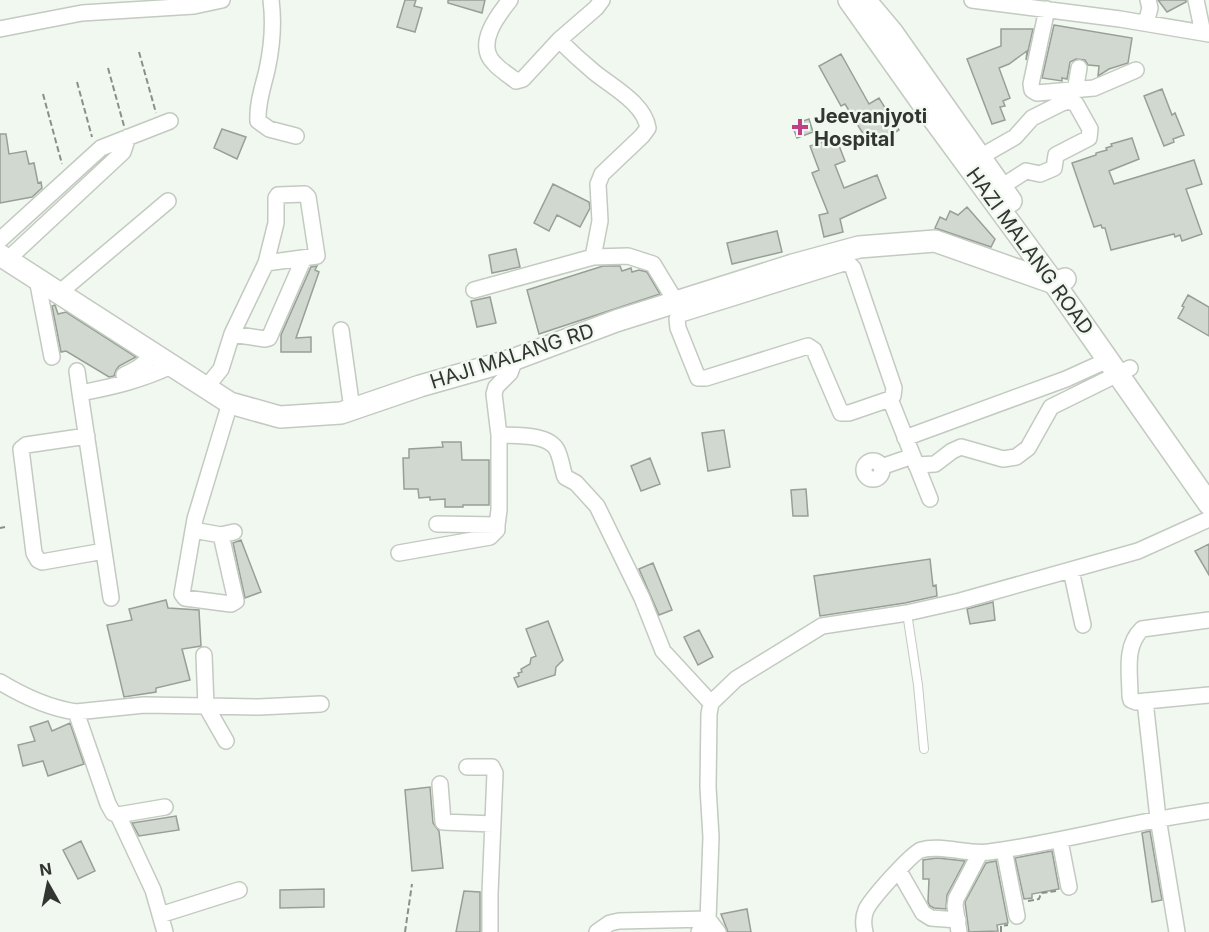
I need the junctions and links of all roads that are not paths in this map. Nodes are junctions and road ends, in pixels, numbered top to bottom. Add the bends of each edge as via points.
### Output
1 (222, 0) edge
2 (271, 0) edge
3 (510, 0) edge
4 (602, 0) edge
5 (972, 0) edge
6 (1148, 0) edge
7 (1196, 0) edge
8 (857, 1) edge
9 (1047, 9) junction
10 (1146, 23) junction
11 (0, 29) edge
12 (1206, 34) edge
13 (559, 40) junction
14 (906, 67) junction
15 (1079, 68) dead end
16 (1136, 70) dead end
17 (1075, 91) junction
18 (165, 123) road end
19 (296, 136) dead end
20 (128, 137) junction
21 (980, 157) junction
22 (1001, 187) junction
23 (168, 201) dead end
24 (2, 252) edge
25 (593, 257) junction
26 (304, 258) junction
27 (266, 263) junction
28 (1053, 272) junction
29 (38, 279) junction
30 (474, 290) dead end
31 (59, 292) junction
32 (676, 302) junction
33 (341, 330) dead end
34 (232, 334) junction
35 (152, 354) junction
36 (52, 357) dead end
37 (515, 359) junction
38 (171, 366) junction
39 (1118, 367) junction
40 (77, 371) dead end
41 (124, 375) dead end
42 (205, 389) junction
43 (80, 393) junction
44 (890, 399) junction
45 (230, 404) junction
46 (352, 409) junction
47 (499, 435) junction
48 (87, 436) junction
49 (905, 438) junction
50 (914, 461) junction
51 (881, 467) dead end
52 (1209, 481) edge
53 (930, 499) dead end
54 (1209, 504) edge
55 (1209, 519) edge
56 (437, 524) dead end
57 (497, 525) junction
58 (193, 530) junction
59 (104, 551) junction
60 (399, 553) dead end
61 (1071, 570) junction
62 (111, 597) dead end
63 (907, 613) junction
64 (1209, 620) edge
65 (1083, 625) dead end
66 (204, 655) dead end
67 (0, 682) edge
68 (1209, 695) edge
69 (1145, 701) junction
70 (711, 703) junction
71 (321, 704) dead end
72 (206, 706) junction
73 (76, 712) junction
74 (226, 741) dead end
75 (924, 749) dead end
76 (467, 767) dead end
77 (440, 784) dead end
78 (165, 807) dead end
79 (1209, 811) edge
80 (118, 815) junction
81 (1158, 818) junction
82 (493, 824) junction
83 (1060, 842) junction
84 (1004, 850) junction
85 (980, 853) junction
86 (899, 871) junction
87 (1069, 887) road end
88 (239, 891) dead end
89 (1016, 910) road end
90 (160, 915) junction
91 (703, 926) edge
92 (958, 926) edge
93 (165, 932) edge
94 (490, 932) edge
95 (597, 932) edge
96 (718, 932) edge
97 (865, 932) edge
98 (1177, 932) edge

1 - 11 street via 194,6 82,13
2 - 19 street via 274,23 258,121 269,129
3 - 13 street via 495,19 488,49 492,61 516,81 523,79
4 - 13 street
5 - 9 street
6 - 10 street
7 - 12 street
8 - 14 street, HAZI MALANG ROAD
9 - 10 street
9 - 17 street via 1032,90
10 - 12 street
13 - 25 street via 647,119 648,128 642,136 602,174 598,184 600,221
14 - 21 street, HAZI MALANG ROAD
14 - 28 street, HAZI MALANG ROAD
15 - 17 street
16 - 17 street via 1094,88
18 - 20 street
20 - 24 street via 123,152
20 - 24 street via 101,148 67,178
21 - 22 street, HAZI MALANG ROAD
21 - 22 street via 1015,136 1032,118 1062,103 1076,104 1090,129 1089,138 1056,155 1054,168 1040,174 1026,171
22 - 28 street, HAZI MALANG ROAD
23 - 31 street
24 - 29 street, HAJI MALANG RD
25 - 30 street
25 - 32 street via 628,256 653,264
26 - 27 street
26 - 27 street via 318,253 308,196 301,192 276,198 276,223
26 - 34 street via 269,338
27 - 34 street
28 - 32 street, HAJI MALANG RD via 935,241 859,247
28 - 39 street, HAZI MALANG ROAD
29 - 31 street, HAJI MALANG RD
29 - 36 street
31 - 35 street, HAJI MALANG RD
32 - 37 street, HAJI MALANG RD
33 - 46 street
34 - 42 street via 221,369
35 - 38 street, HAJI MALANG RD
35 - 41 street via 147,362
37 - 46 street, HAJI MALANG RD
37 - 47 street via 494,394
38 - 42 street, HAJI MALANG RD
38 - 43 street via 119,385
39 - 49 street via 1066,380
39 - 50 street via 1052,407 1028,447 1016,457 1003,459 961,447 935,464
39 - 52 street, HAZI MALANG ROAD
39 - 54 street, HAZI MALANG ROAD
40 - 43 street
42 - 45 street, HAJI MALANG RD
43 - 48 street
44 - 44 street via 894,388 850,265 842,263 681,314 677,319 695,374 701,379 808,346 814,350 841,413
44 - 49 street
45 - 46 street, HAJI MALANG RD via 280,417
45 - 58 street
47 - 57 street
47 - 70 street via 542,439 557,450 565,477 597,506 663,651
48 - 59 street
48 - 59 street via 26,444 21,449 34,553 42,562
49 - 50 street
50 - 51 street
50 - 53 street
55 - 61 street via 1138,551
56 - 57 street
57 - 60 street via 490,537
58 - 58 street via 183,596 231,604 237,599 227,533
59 - 62 street
61 - 63 street
61 - 65 street
63 - 70 street via 822,626 736,680
63 - 75 lane
64 - 69 street via 1153,626 1134,636 1130,647 1130,696 1136,702
66 - 72 street
67 - 73 street via 21,695
68 - 69 street
69 - 81 street
70 - 91 street via 711,837
71 - 72 street
72 - 73 street via 144,705
72 - 74 street
73 - 80 street via 108,804
76 - 82 street via 489,766 494,770
77 - 82 street via 443,822
78 - 80 street
79 - 81 street
80 - 90 street via 153,890
81 - 83 street
81 - 98 street
82 - 94 street
83 - 84 street
83 - 87 street
84 - 85 street
84 - 89 street
85 - 86 street via 924,849
85 - 92 street via 956,899
86 - 92 street via 927,917
86 - 97 street via 869,904 863,916
88 - 90 street
90 - 93 street
91 - 95 street via 619,921
91 - 96 street

